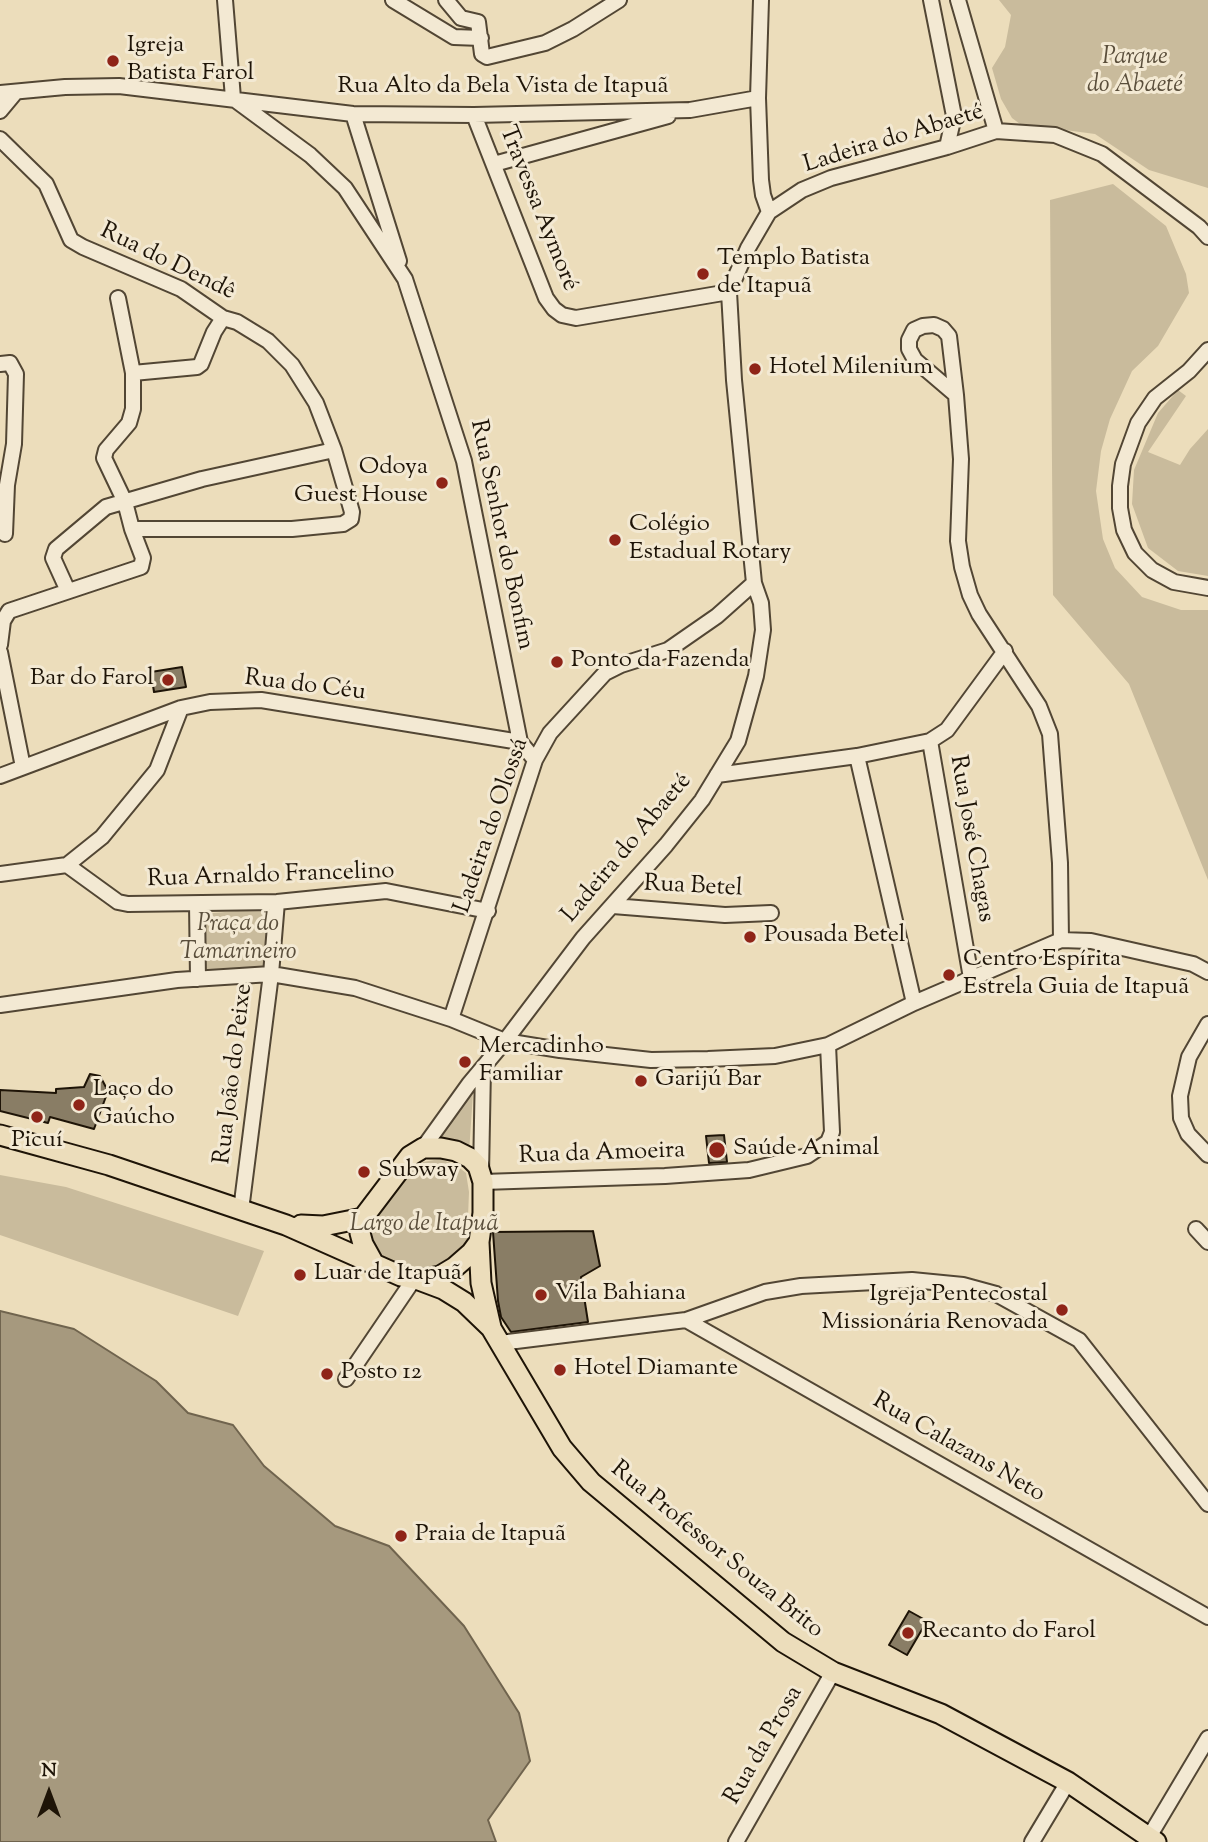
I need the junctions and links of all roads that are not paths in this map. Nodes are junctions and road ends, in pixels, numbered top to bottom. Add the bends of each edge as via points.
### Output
1 (225, 0) edge
2 (393, 0) edge
3 (446, 0) edge
4 (619, 0) edge
5 (761, 0) edge
6 (958, 0) edge
7 (936, 2) edge
8 (481, 38) junction
9 (7, 93) edge
10 (233, 98) junction
11 (758, 98) junction
12 (690, 110) junction
13 (0, 111) edge
14 (353, 114) junction
15 (474, 115) junction
16 (996, 131) junction
17 (0, 138) edge
18 (947, 148) junction
19 (494, 164) junction
20 (769, 212) junction
21 (1208, 237) edge
22 (405, 279) junction
23 (729, 292) junction
24 (118, 298) dead end
25 (223, 318) junction
26 (1208, 350) edge
27 (2, 363) edge
28 (132, 373) junction
29 (956, 395) junction
30 (334, 450) junction
31 (125, 502) junction
32 (132, 529) junction
33 (5, 534) dead end
34 (754, 583) junction
35 (1208, 588) edge
36 (68, 591) junction
37 (5, 606) edge
38 (1, 640) edge
39 (1005, 651) junction
40 (0, 652) edge
41 (181, 708) junction
42 (930, 741) junction
43 (520, 742) junction
44 (857, 756) junction
45 (535, 760) junction
46 (23, 767) junction
47 (717, 775) junction
48 (0, 776) edge
49 (67, 865) junction
50 (0, 874) edge
51 (277, 902) junction
52 (197, 904) junction
53 (613, 906) junction
54 (488, 911) junction
55 (771, 913) dead end
56 (1061, 940) junction
57 (1208, 972) edge
58 (271, 974) junction
59 (971, 978) junction
60 (198, 979) junction
61 (914, 1003) junction
62 (0, 1005) edge
63 (451, 1019) junction
64 (1208, 1024) edge
65 (505, 1041) junction
66 (828, 1045) junction
67 (483, 1068) junction
68 (0, 1135) edge
69 (424, 1149) junction
70 (1208, 1154) edge
71 (482, 1178) junction
72 (241, 1210) junction
73 (363, 1218) junction
74 (286, 1225) junction
75 (1196, 1229) dead end
76 (479, 1242) junction
77 (1208, 1242) edge
78 (373, 1262) junction
79 (416, 1280) junction
80 (686, 1320) junction
81 (496, 1336) junction
82 (346, 1379) dead end
83 (1208, 1504) edge
84 (1208, 1617) edge
85 (834, 1672) junction
86 (1208, 1738) edge
87 (1068, 1782) junction
88 (1153, 1839) edge
89 (736, 1842) edge
90 (1032, 1842) edge

1 - 10 street
2 - 8 street via 454,37
3 - 8 street via 461,18 478,22
4 - 8 street via 545,43 487,57 482,54
5 - 11 street
6 - 16 street
7 - 18 street via 953,102
9 - 10 street, Rua Alto da Bela Vista de Itapuã via 119,86
9 - 13 street
10 - 14 street, Rua Alto da Bela Vista de Itapuã
10 - 22 street, Rua Senhor do Bonfim via 310,155 345,188
11 - 12 street, Rua Alto da Bela Vista de Itapuã
11 - 20 street via 762,195
12 - 15 street, Rua Alto da Bela Vista de Itapuã
12 - 19 street, Rua Alto da Bela Vista de Itapuã
14 - 15 street, Rua Alto da Bela Vista de Itapuã
14 - 22 street, Rua Senhor do Bonfim
15 - 19 street, Travessa Aymoré
16 - 18 street, Ladeira do Abaeté
16 - 21 street, Ladeira do Abaeté via 1055,135 1092,149
17 - 25 street, Rua do Dendê via 46,184 71,240 181,289
18 - 20 street, Ladeira do Abaeté via 831,178
19 - 23 street, Travessa Aymoré via 546,298 562,316 576,318
20 - 23 street, Ladeira do Abaeté
22 - 43 street, Rua Senhor do Bonfim via 464,461
23 - 34 street, Ladeira do Abaeté
24 - 28 street
25 - 28 street via 197,367
25 - 30 street, Rua do Dendê via 268,341 292,365 316,403
26 - 35 street via 1189,372 1155,398 1138,423 1120,486 1124,530 1135,553 1174,582
27 - 33 street via 10,363 16,374
28 - 31 street via 129,423 106,450 104,462
29 - 29 street via 915,360 909,349 914,331 934,325 949,336
29 - 39 street via 962,567 979,614
30 - 31 street via 202,479
30 - 32 street, Rua do Dendê via 352,512 343,524
31 - 32 street
31 - 36 street via 106,508 56,549 53,558
32 - 36 street via 143,558 141,567
34 - 45 street, Ladeira do Olossá via 668,650 606,673 550,733
34 - 47 street, Ladeira do Abaeté via 763,630 756,676 738,741
36 - 37 street
37 - 38 street
39 - 42 street, Rua José Chagas via 947,730
39 - 56 street via 1040,706 1050,734
40 - 46 street
41 - 43 street, Rua do Céu via 261,700
41 - 46 street, Rua do Céu
41 - 49 street via 157,770 102,837
42 - 44 street
42 - 59 street, Rua José Chagas
43 - 45 street, Rua Senhor do Bonfim
44 - 47 street
44 - 61 street
45 - 54 street, Ladeira do Olossá
46 - 48 street, Rua do Céu
47 - 53 street, Ladeira do Abaeté via 702,800
49 - 50 street
49 - 52 street, Rua Arnaldo Francelino via 118,902
51 - 52 street, Rua Arnaldo Francelino
51 - 54 street, Rua Arnaldo Francelino via 386,891
51 - 58 street, Rua João do Peixe
52 - 60 street
53 - 55 street, Rua Betel via 724,915
53 - 65 street, Ladeira do Abaeté
54 - 63 street, Ladeira do Olossá
56 - 57 street via 1091,941 1193,964
56 - 59 street
58 - 60 street
58 - 63 street via 355,988
58 - 72 street, Rua João do Peixe
59 - 61 street
60 - 62 street
61 - 66 street
63 - 65 street
64 - 70 street via 1189,1057 1180,1096 1181,1118 1188,1134
65 - 66 street via 651,1060 775,1056
65 - 67 street, Ladeira do Abaeté
66 - 71 street, Rua da Amoeira via 832,1132 828,1142 807,1156 749,1170 689,1175
67 - 69 street, Ladeira do Abaeté
67 - 71 street
68 - 72 main road via 106,1164
69 - 71 main road via 456,1151 470,1158
69 - 73 main road via 410,1156
71 - 76 main road
72 - 74 main road
73 - 74 main road via 323,1226
73 - 78 main road via 360,1233
74 - 78 main road
75 - 77 street
76 - 79 main road via 455,1267 440,1276
76 - 81 main road, Rua Professor Souza Brito via 481,1283
78 - 79 main road
79 - 81 main road, Rua Professor Souza Brito via 464,1302
79 - 82 street
80 - 81 street
80 - 83 street via 765,1292 814,1285 912,1280 996,1294 1079,1340
80 - 84 street, Rua Calazans Neto
81 - 85 main road, Rua Professor Souza Brito via 562,1448 591,1482 782,1642
85 - 87 main road, Rua Professor Souza Brito via 941,1714
85 - 89 street, Rua da Prosa
86 - 88 street
87 - 88 main road, Rua Professor Souza Brito
87 - 90 street

